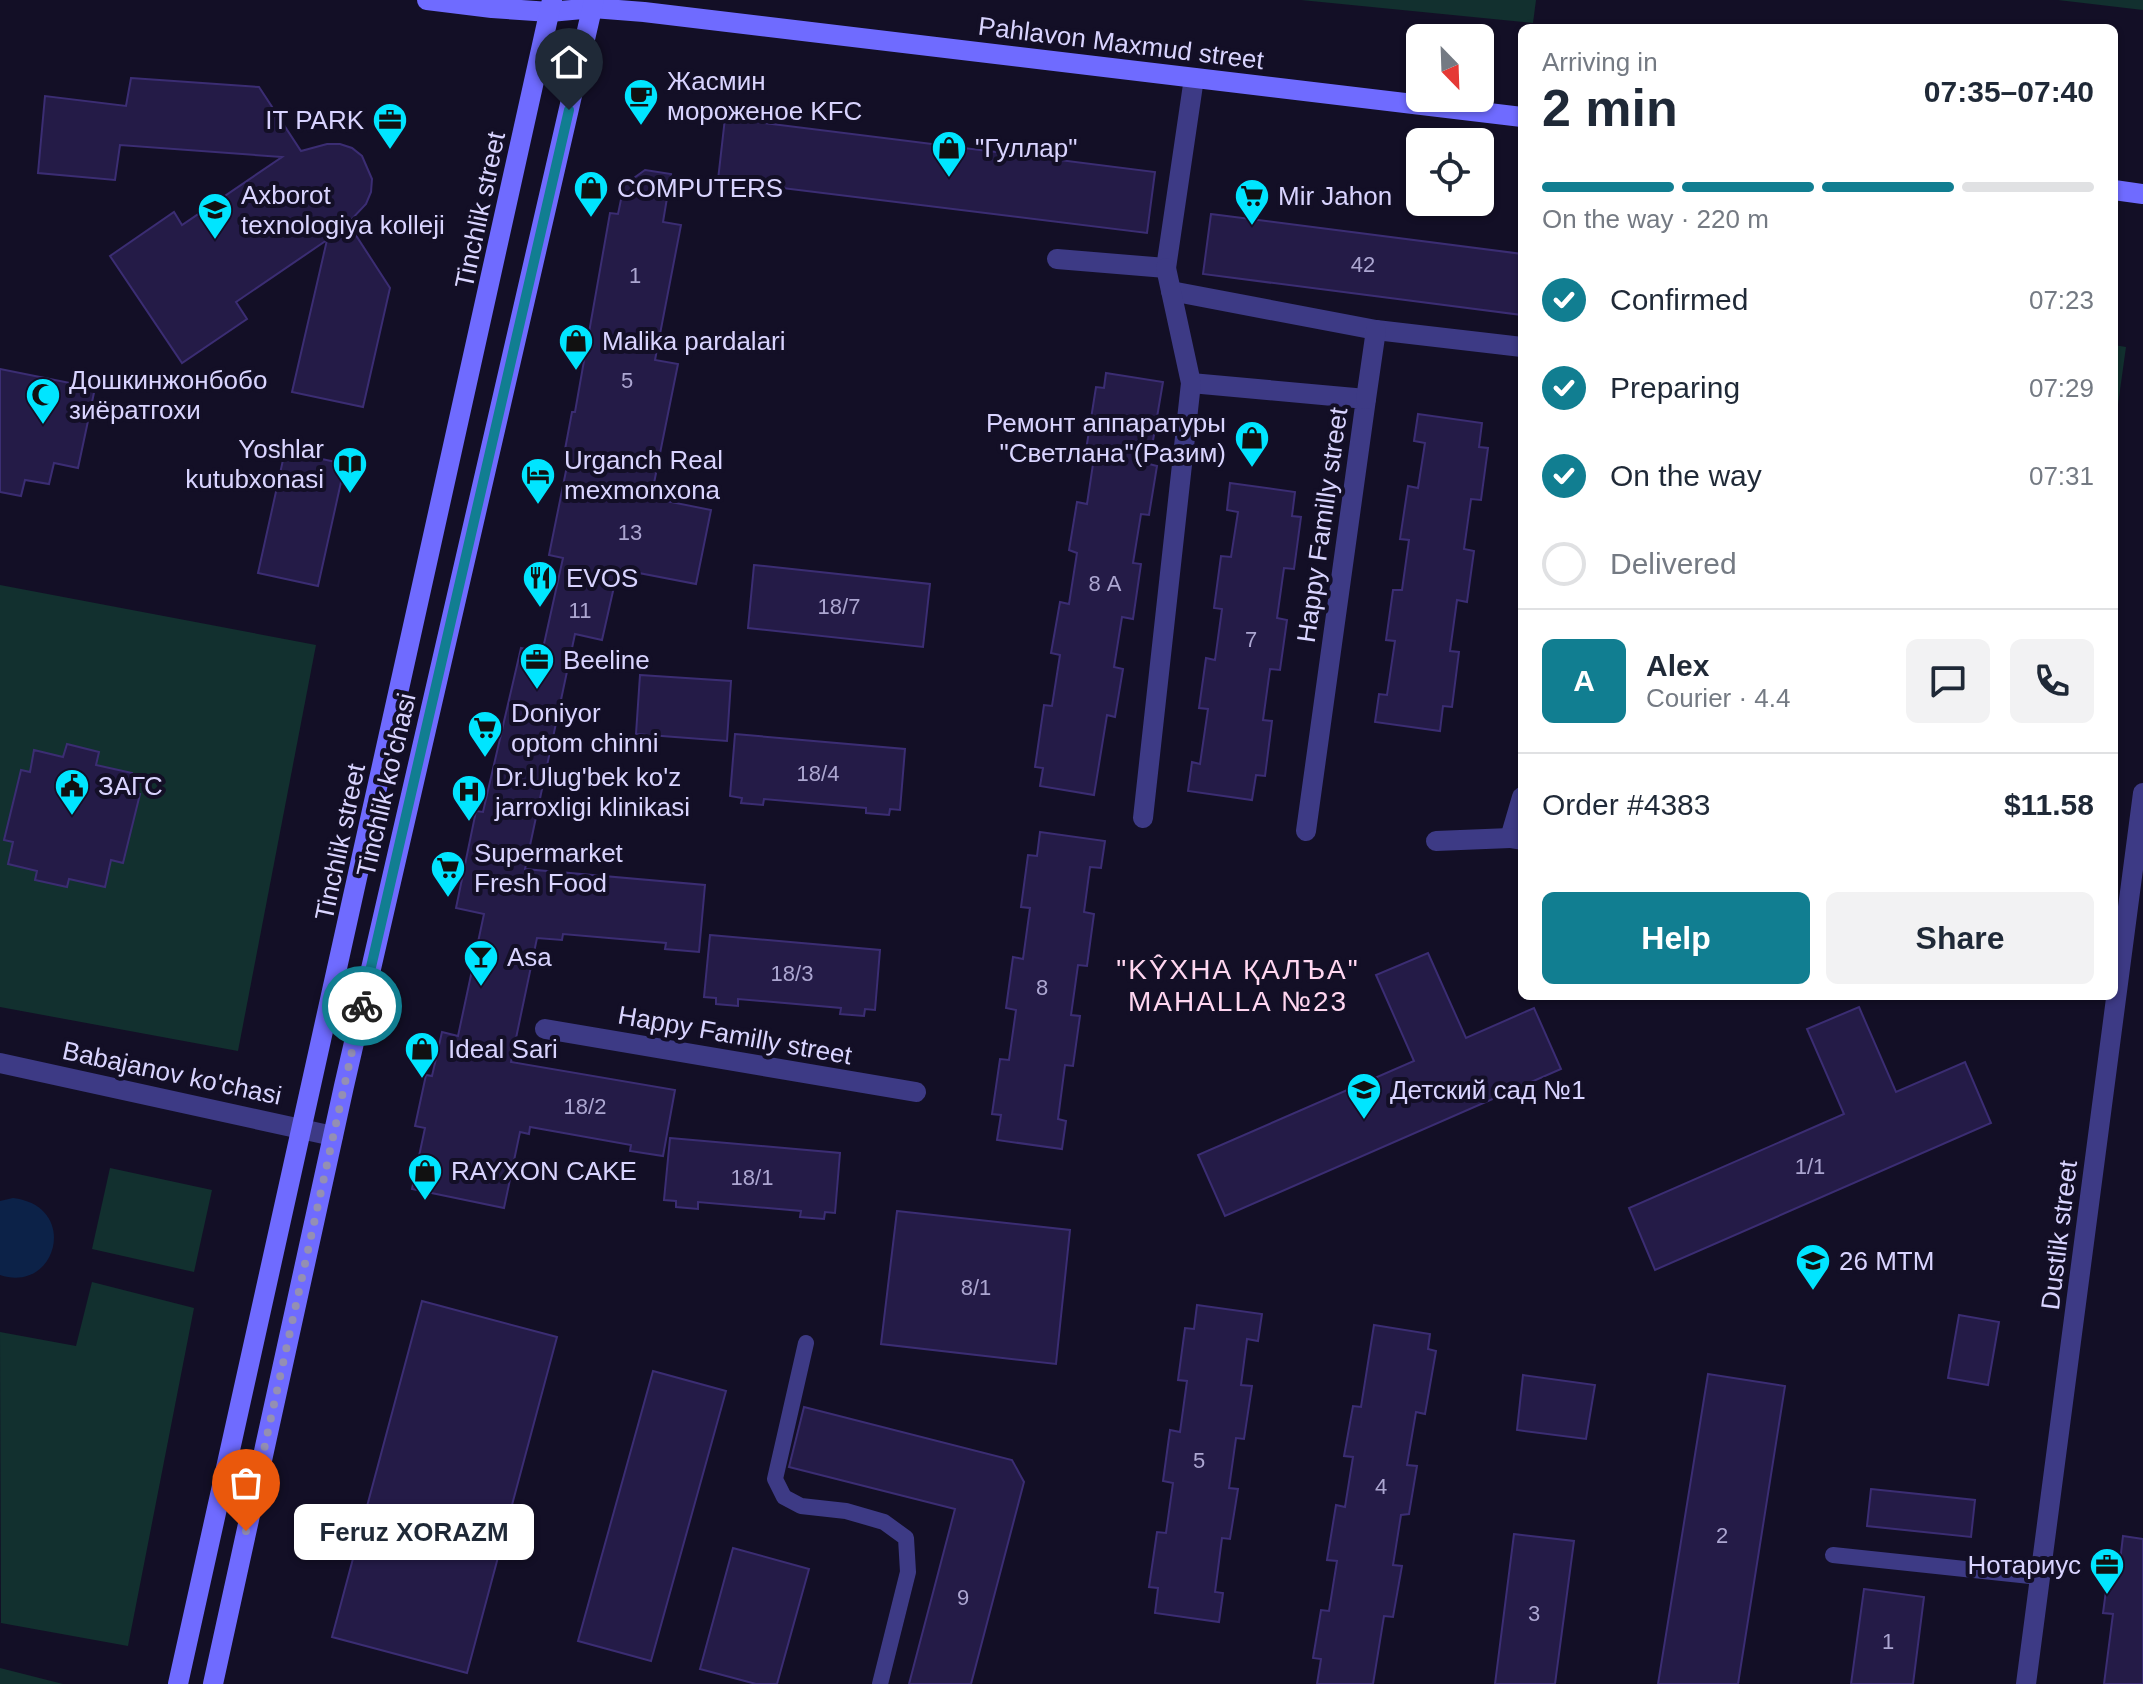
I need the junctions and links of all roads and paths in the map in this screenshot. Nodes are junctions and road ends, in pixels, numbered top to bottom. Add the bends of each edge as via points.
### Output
1 (427, 0) edge
2 (593, 4) edge
3 (551, 6) edge
4 (1194, 78) junction
5 (1518, 117) edge
6 (2118, 191) edge
7 (2143, 194) edge
8 (1057, 259) dead end
9 (1166, 268) junction
10 (1171, 291) junction
11 (1376, 330) junction
12 (1518, 347) edge
13 (1191, 383) junction
14 (1366, 399) junction
15 (2143, 793) edge
16 (1143, 818) dead end
17 (1306, 831) dead end
18 (1516, 839) edge
19 (1436, 841) dead end
20 (2119, 938) edge
21 (2111, 1000) edge
22 (545, 1029) dead end
23 (0, 1063) edge
24 (916, 1092) dead end
25 (303, 1128) junction
26 (333, 1136) junction
27 (806, 1343) dead end
28 (1833, 1555) dead end
29 (2040, 1577) junction
30 (178, 1684) edge
31 (213, 1684) edge
32 (880, 1684) edge
33 (2026, 1684) edge

1 - 3 main road, Pahlavon Maxmud street via 492,8
2 - 3 main road, Pahlavon Maxmud street
2 - 4 main road, Pahlavon Maxmud street
2 - 26 main road, Tinchlik ko'chasi
3 - 25 main road, Tinchlik street
4 - 5 main road, Pahlavon Maxmud street
4 - 9 street
6 - 7 main road
8 - 9 street
9 - 10 street
10 - 11 street
10 - 13 street
11 - 12 street
11 - 14 street
13 - 14 street, Happy Familly street
13 - 16 street
14 - 17 street, Happy Familly street
15 - 20 street, Dustlik street
18 - 19 street
21 - 29 street, Dustlik street
22 - 24 street, Happy Familly street
23 - 25 street, Babajanov ko'chasi
25 - 26 street, Babajanov ko'chasi
25 - 30 main road, Tinchlik street
26 - 31 main road, Tinchlik ko'chasi
27 - 32 lane via 775,1479 784,1497 801,1506 884,1522 906,1538 908,1572
28 - 29 lane
29 - 33 street, Dustlik street

